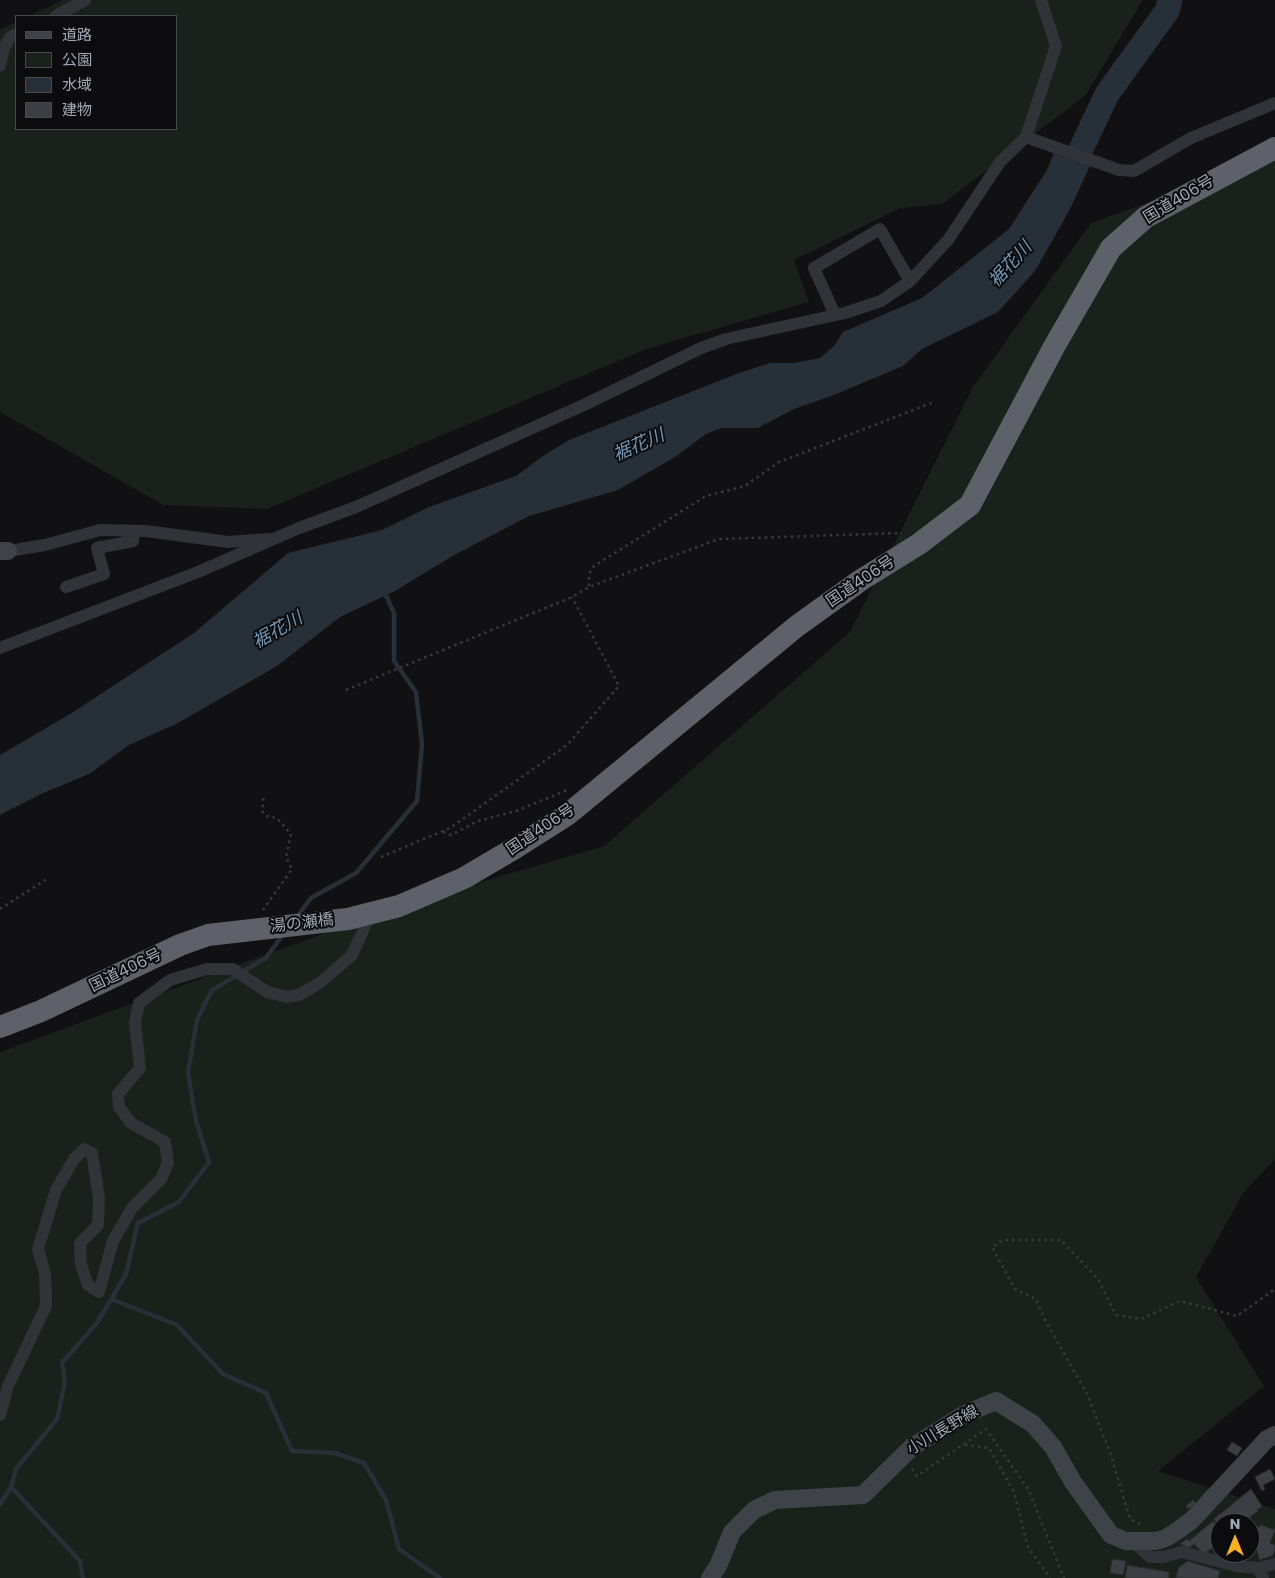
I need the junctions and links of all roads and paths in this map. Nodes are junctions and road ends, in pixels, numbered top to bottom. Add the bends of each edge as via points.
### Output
1 (85, 0) edge
2 (1041, 0) edge
3 (58, 15) edge
4 (15, 35) edge
5 (0, 66) edge
6 (1275, 103) edge
7 (1031, 139) junction
8 (1275, 148) edge
9 (910, 280) junction
10 (835, 316) junction
11 (934, 402) dead end
12 (134, 531) junction
13 (910, 532) dead end
14 (278, 538) junction
15 (4, 551) edge
16 (66, 586) dead end
17 (589, 586) junction
18 (572, 597) junction
19 (0, 648) edge
20 (346, 690) dead end
21 (568, 790) dead end
22 (264, 794) dead end
23 (443, 832) junction
24 (382, 857) dead end
25 (47, 879) dead end
26 (0, 909) edge
27 (359, 917) junction
28 (259, 920) junction
29 (0, 1027) edge
30 (1275, 1289) edge
31 (0, 1415) edge
32 (1275, 1435) edge
33 (964, 1444) junction
34 (903, 1455) junction
35 (1166, 1538) junction
36 (1132, 1541) junction
37 (1275, 1564) edge
38 (1260, 1573) edge
39 (710, 1578) edge
40 (1050, 1578) edge
41 (1064, 1578) edge

1 - 3 street
2 - 7 street via 1056,46
4 - 5 street via 4,48
6 - 7 street via 1191,138 1134,171 1119,170
7 - 9 street via 1000,162 948,240
8 - 27 highway, 国道406号 via 1146,217 1111,248 970,505 920,544 861,580 797,626 567,815 464,878 399,906
9 - 10 street via 881,300
9 - 10 street via 880,229 814,268
10 - 14 street via 726,339 701,348 586,404 356,507
11 - 17 path via 779,462 746,486 706,496 594,566 589,574
12 - 14 street via 228,542
12 - 15 street via 100,530 45,545
12 - 16 street via 132,541 97,548 104,574
13 - 17 path via 719,539
14 - 19 street
17 - 18 path
18 - 20 path
18 - 23 path via 619,686 567,745
21 - 23 path via 553,798 478,821 451,835
22 - 28 path via 262,811 266,816 276,818 291,834 286,857 292,869
23 - 24 path
25 - 26 path
27 - 28 highway, 湯の瀬橋
27 - 31 street via 352,954 321,982 299,995 287,997 268,992 233,969 207,968 170,980 139,1002 135,1022 140,1068 118,1094 119,1107 131,1123 165,1142 168,1163 161,1178 132,1208 113,1241 99,1292 88,1285 81,1265 80,1243 98,1225 99,1198 92,1154 84,1149 74,1158 56,1190 38,1249 45,1274 46,1306 8,1386
28 - 29 highway, 国道406号 via 180,945 42,1011
30 - 35 path via 1237,1316 1180,1301 1141,1319 1116,1316 1098,1279 1061,1240 1003,1240 992,1247 1015,1288 1036,1299 1087,1394 1111,1455 1130,1518
32 - 35 main road, 小川長野線 via 1267,1439 1192,1520
33 - 34 path via 917,1476
33 - 40 path via 989,1448 1014,1492 1028,1548
33 - 41 path via 986,1429 1028,1489
34 - 36 main road, 小川長野線 via 950,1423 996,1401 1033,1424 1053,1447 1073,1482 1111,1535
34 - 39 main road, 小川長野線 via 863,1495 775,1500 754,1510 732,1532
35 - 36 main road, 小川長野線
36 - 38 street via 1150,1557 1182,1552
37 - 38 street

